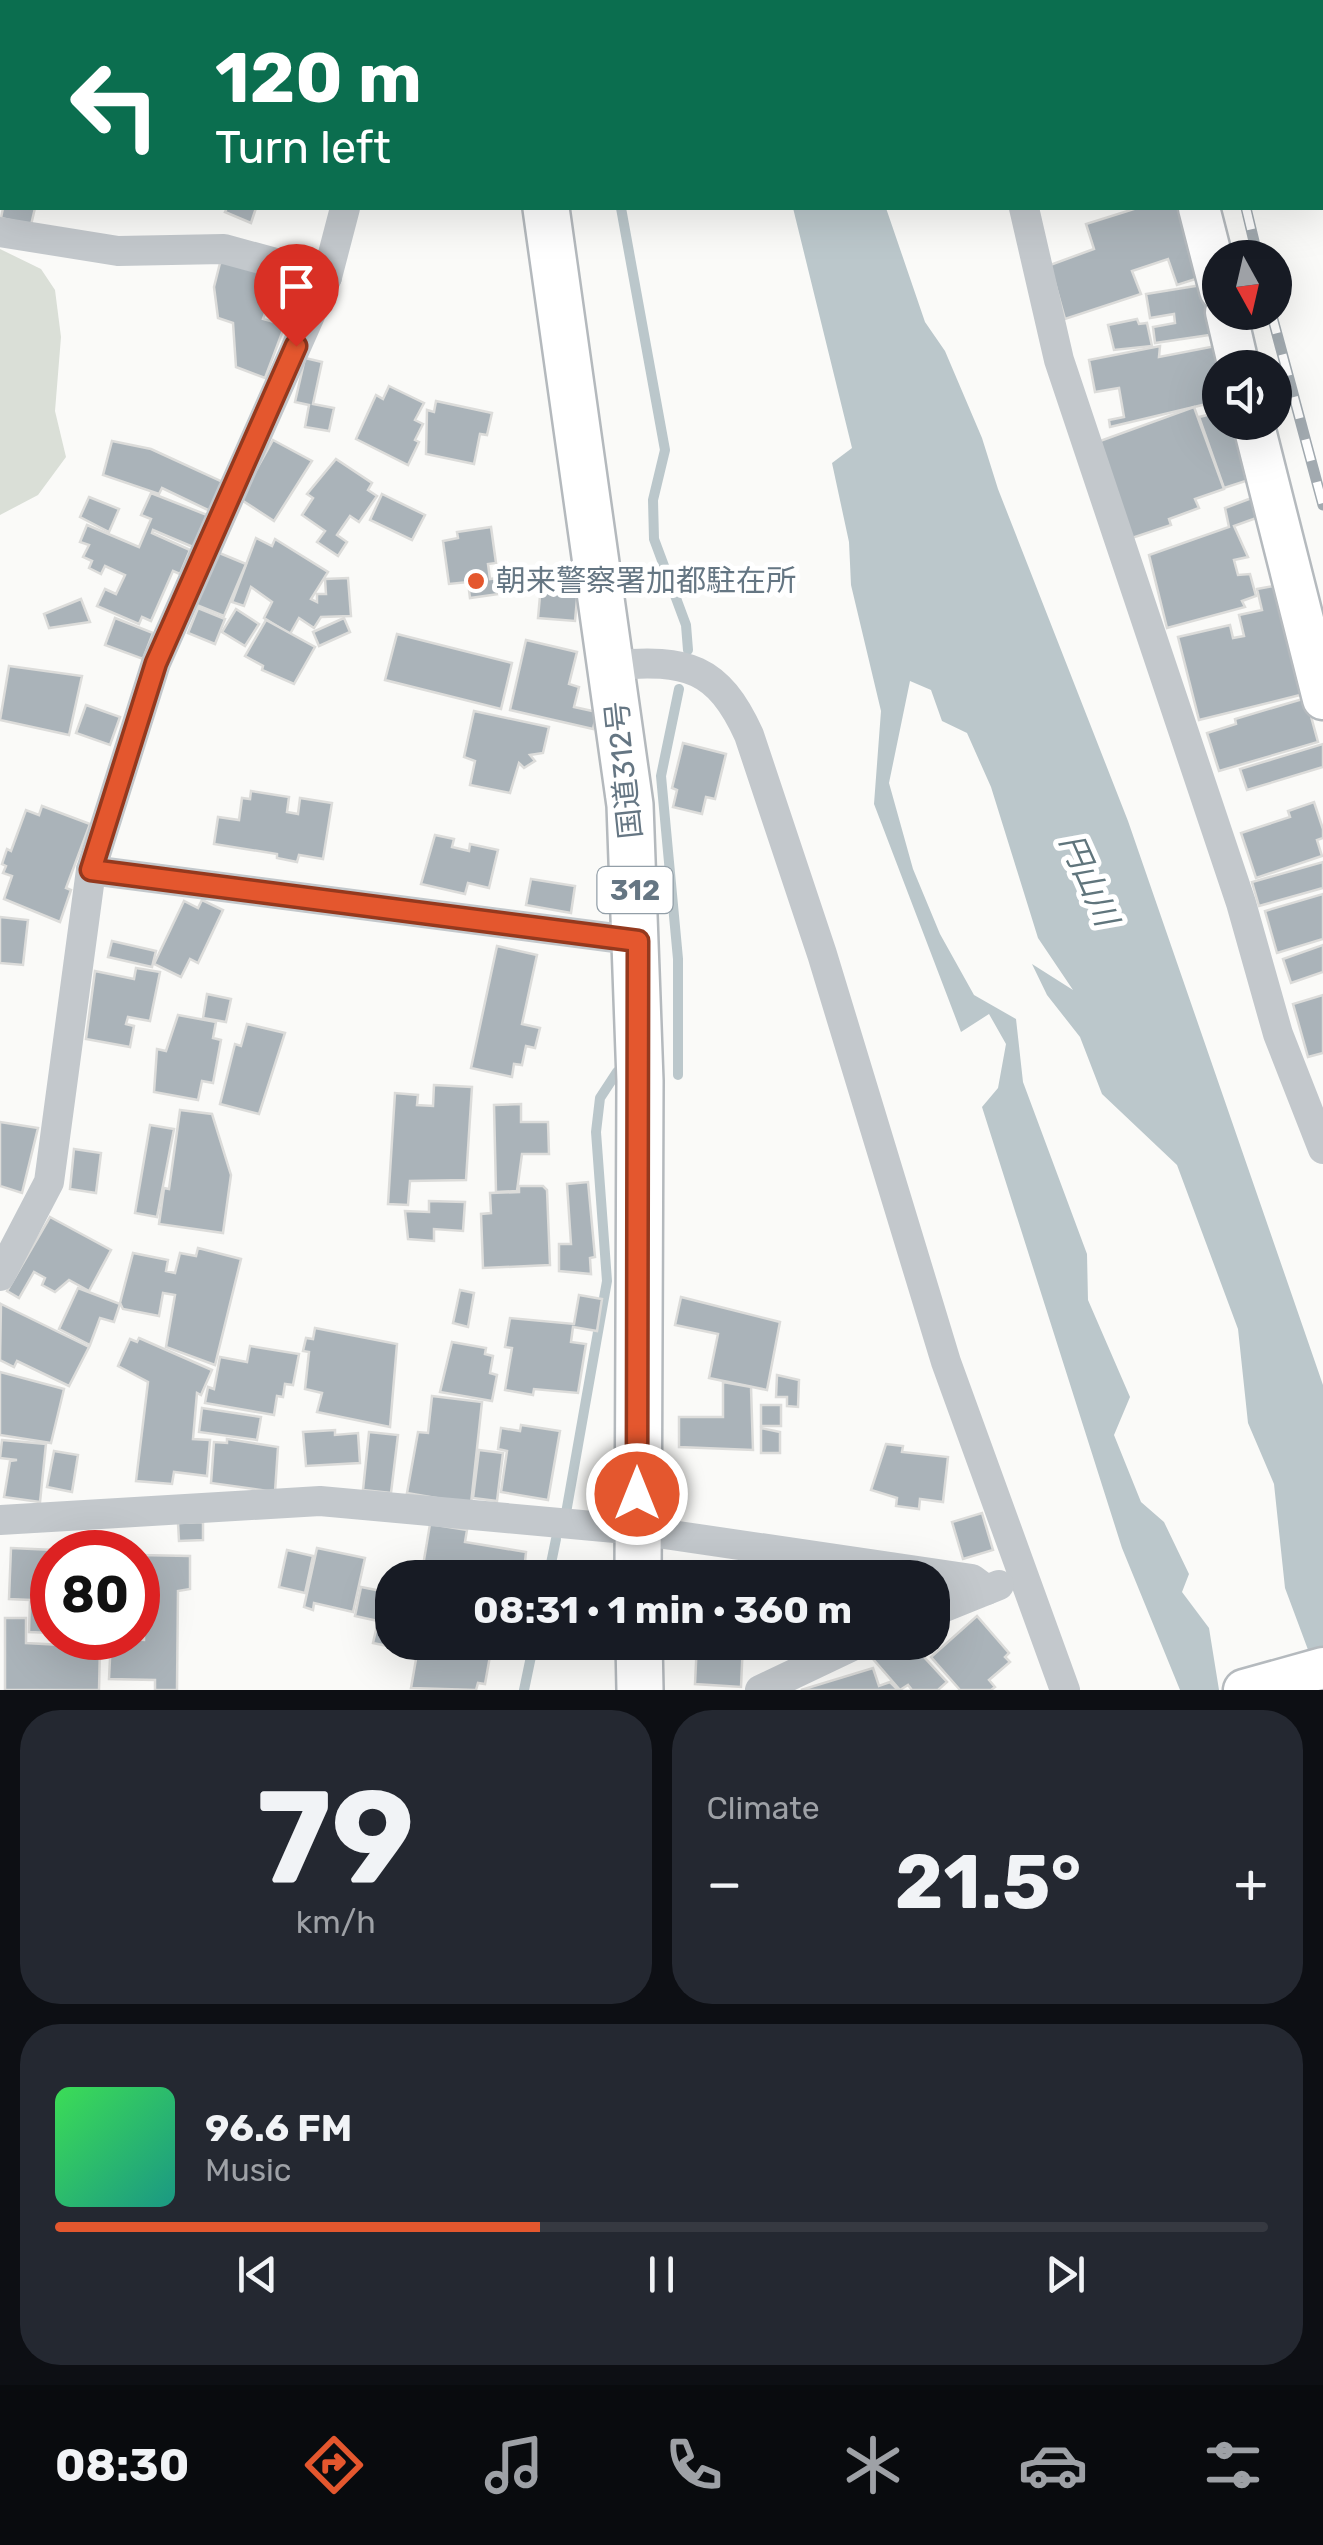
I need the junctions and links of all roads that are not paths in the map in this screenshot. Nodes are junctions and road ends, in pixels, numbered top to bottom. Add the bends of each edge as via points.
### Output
1 (344, 210) edge
2 (546, 210) edge
3 (1024, 210) edge
4 (1200, 210) edge
5 (0, 232) edge
6 (1207, 240) edge
7 (327, 277) junction
8 (1258, 440) edge
9 (613, 665) junction
10 (1323, 699) edge
11 (91, 870) junction
12 (638, 941) junction
13 (1323, 1149) edge
14 (4, 1256) edge
15 (0, 1520) edge
16 (637, 1530) junction
17 (638, 1560) edge
18 (1024, 1575) junction
19 (987, 1590) junction
20 (950, 1605) edge
21 (639, 1660) edge
22 (824, 1660) edge
23 (1323, 1668) edge
24 (640, 1690) edge
25 (760, 1690) edge
26 (1065, 1690) edge
27 (1244, 1690) edge

1 - 7 street
2 - 9 highway, 国道312号 / 312
3 - 13 street via 1059,360 1278,1034
4 - 6 main road
5 - 7 street via 118,251 224,249
7 - 11 street via 156,663
8 - 10 main road
9 - 12 highway, 国道312号 / 312
9 - 18 street via 650,662 706,675 734,701 750,736 946,1362
11 - 12 street
11 - 14 street via 48,1182
12 - 16 highway, 国道312号 / 312
15 - 16 street via 320,1501
16 - 17 highway, 国道312号 / 312
16 - 19 street via 972,1579
18 - 19 street
18 - 26 street
19 - 20 street
21 - 24 highway
22 - 25 street
23 - 27 main road

